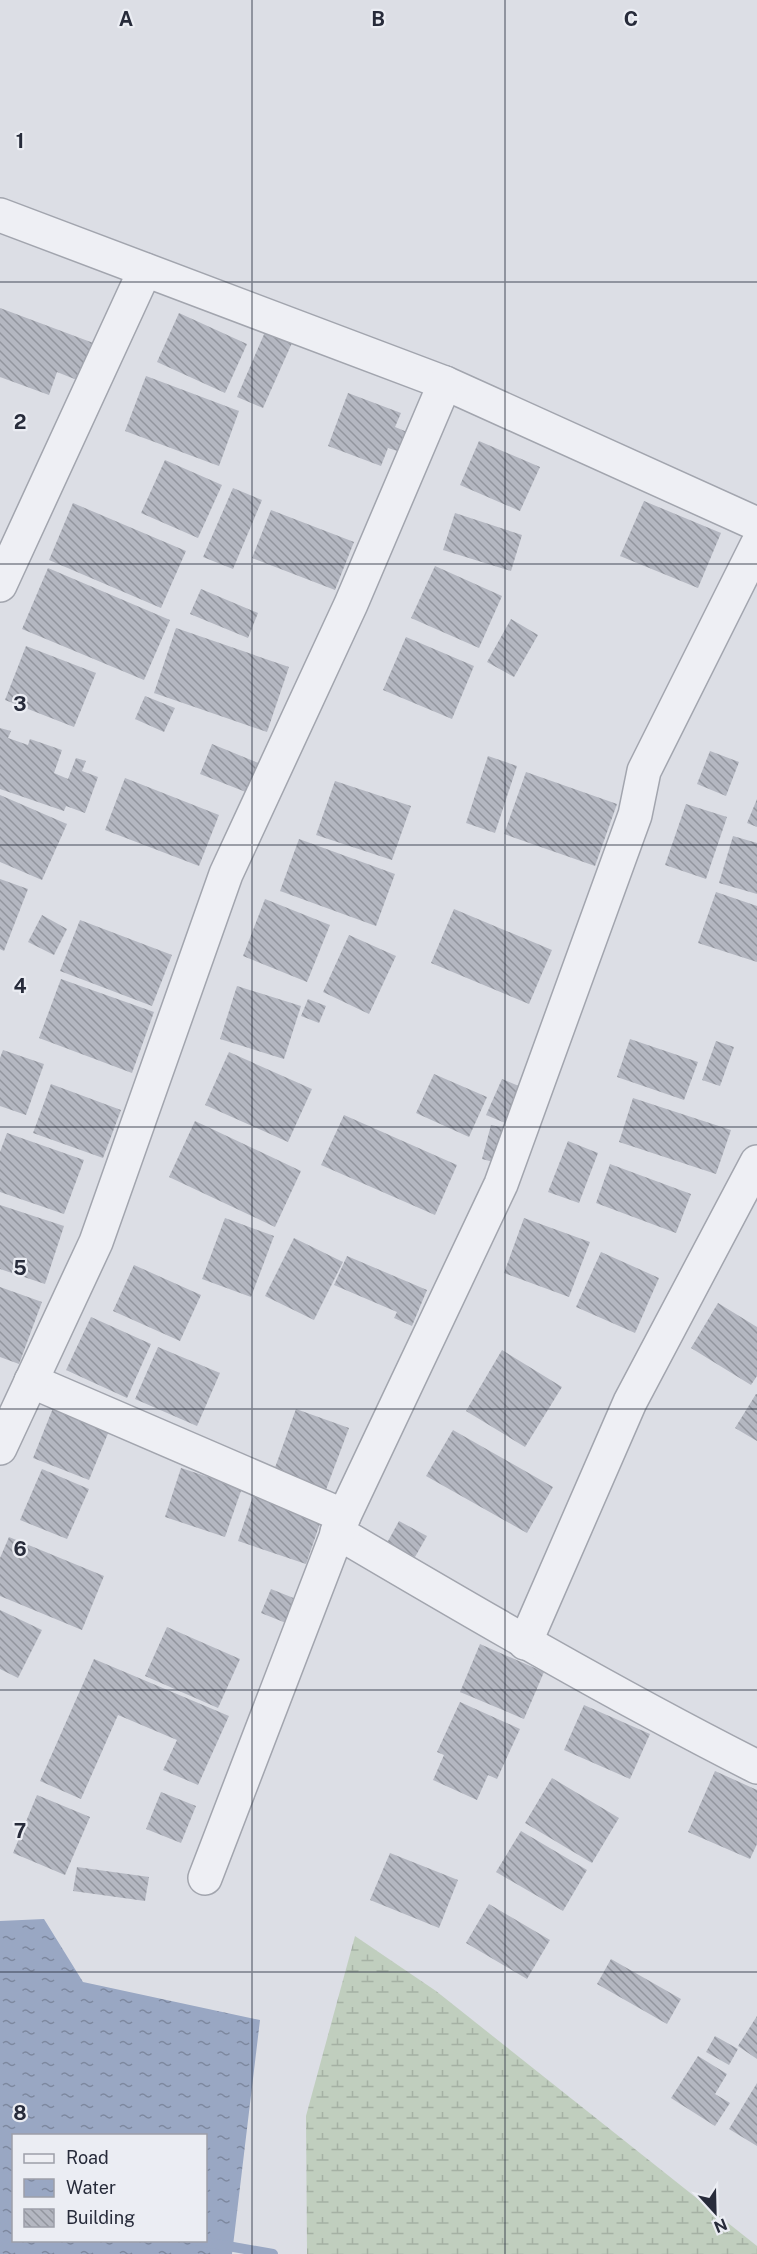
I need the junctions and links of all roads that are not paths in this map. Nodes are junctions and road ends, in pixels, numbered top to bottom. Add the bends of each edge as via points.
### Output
1 (0, 215) edge
2 (145, 270) junction
3 (445, 383) junction
4 (757, 524) edge
5 (757, 545) edge
6 (0, 585) edge
7 (757, 1162) edge
8 (31, 1382) junction
9 (0, 1449) edge
10 (341, 1524) junction
11 (525, 1643) junction
12 (757, 1767) edge
13 (205, 1878) dead end

1 - 2 street
2 - 3 street
2 - 6 street
3 - 4 street
3 - 8 street via 351,604 226,874 96,1242
5 - 10 street via 644,771 634,815 501,1184
7 - 11 street via 630,1402
8 - 9 street
8 - 10 street
10 - 11 street
10 - 13 street
11 - 12 street

